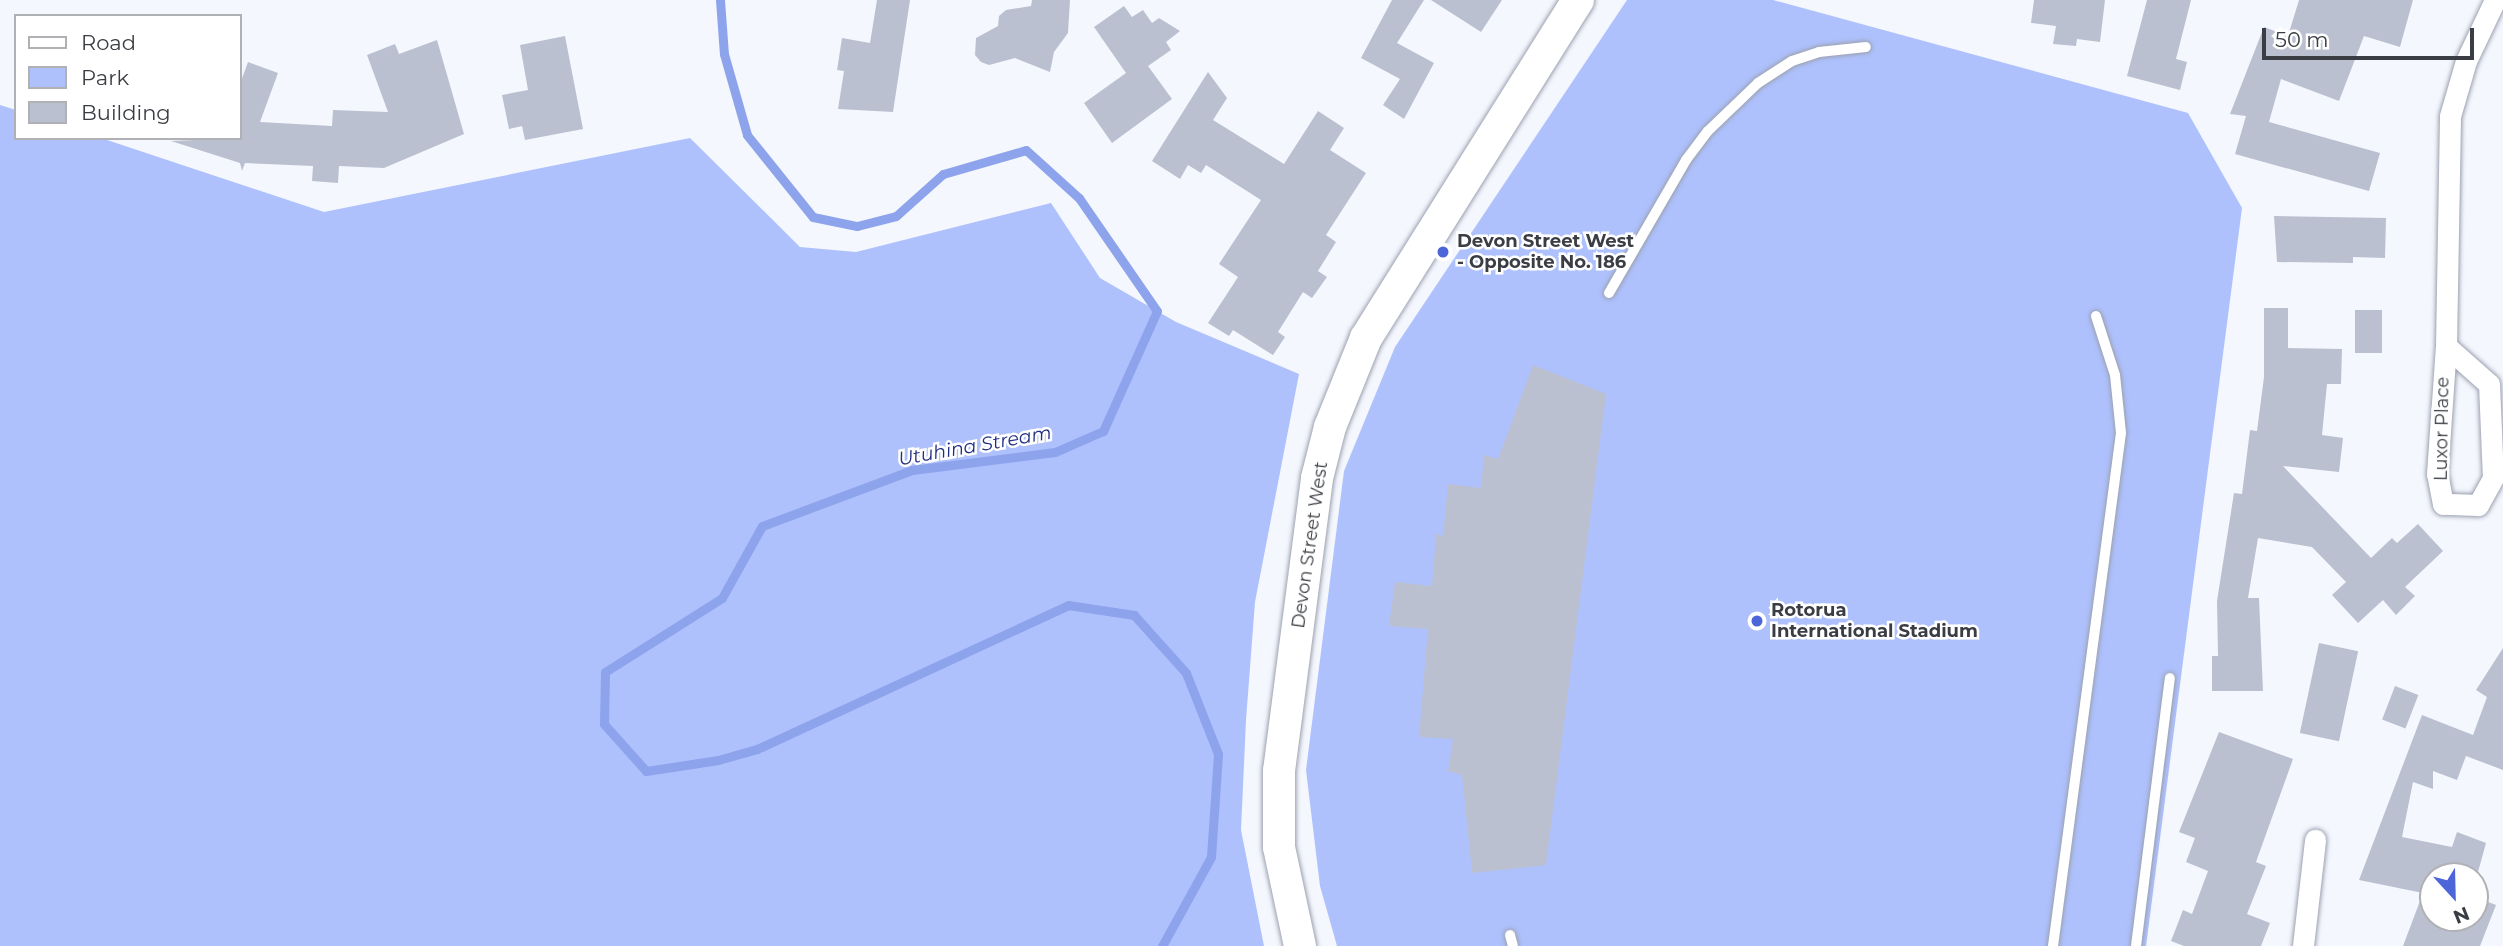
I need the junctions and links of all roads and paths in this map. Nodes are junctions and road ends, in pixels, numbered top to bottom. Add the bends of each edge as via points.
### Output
1 (1578, 0) edge
2 (2495, 0) edge
3 (1866, 47) dead end
4 (1609, 293) dead end
5 (2096, 316) dead end
6 (2446, 346) junction
7 (2169, 678) dead end
8 (2315, 840) dead end
9 (1300, 946) edge
10 (2053, 946) edge
11 (2136, 946) edge
12 (2303, 946) edge

1 - 9 main road, Devon Street West via 1366,338 1330,427 1317,478 1279,771 1279,847
2 - 6 street, Luxor Place via 2466,61 2450,116
3 - 4 lane via 1839,48 1792,61 1748,92 1686,160
5 - 10 lane via 2115,375 2121,433
6 - 6 street, Luxor Place via 2488,384 2493,478 2478,505 2443,504 2437,474
7 - 11 lane
8 - 12 street

